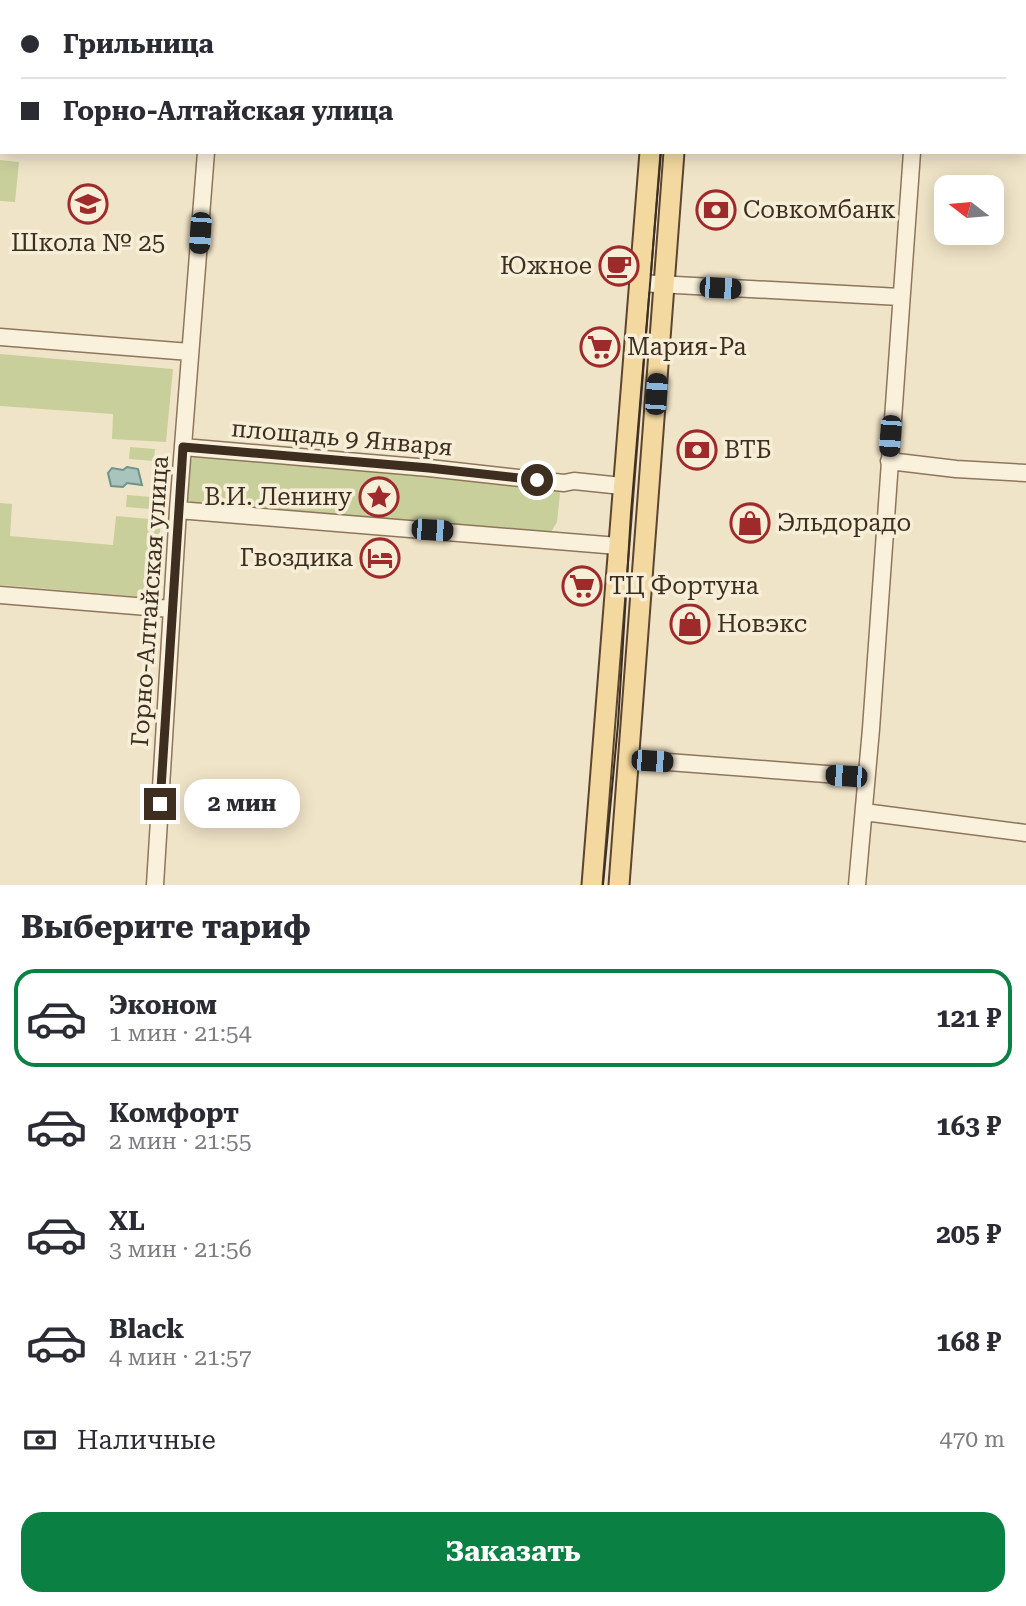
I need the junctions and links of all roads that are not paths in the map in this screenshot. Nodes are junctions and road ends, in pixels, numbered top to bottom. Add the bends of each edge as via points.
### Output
1 (206, 154) edge
2 (649, 154) edge
3 (674, 154) edge
4 (912, 154) edge
5 (639, 283) junction
6 (664, 284) junction
7 (900, 297) junction
8 (0, 337) edge
9 (190, 352) junction
10 (183, 447) junction
11 (889, 461) junction
12 (1026, 473) edge
13 (622, 486) junction
14 (178, 509) junction
15 (618, 546) junction
16 (0, 595) edge
17 (172, 609) junction
18 (628, 759) junction
19 (866, 777) junction
20 (864, 812) junction
21 (1026, 833) edge
22 (155, 885) edge
23 (592, 885) edge
24 (619, 885) edge
25 (857, 885) edge

1 - 9 street, Горно-Алтайская улица
2 - 5 main road
3 - 6 main road
4 - 7 street
5 - 6 street
5 - 13 main road
6 - 7 street
6 - 18 main road
7 - 11 street
8 - 9 street
9 - 10 street, Горно-Алтайская улица
10 - 13 street, площадь 9 Января
10 - 14 street, Горно-Алтайская улица
11 - 12 street
11 - 19 street
13 - 15 main road
14 - 15 street
14 - 17 street, Горно-Алтайская улица
15 - 23 main road
16 - 17 street
17 - 22 street, Горно-Алтайская улица
18 - 19 street
18 - 24 main road
19 - 20 street
20 - 21 street
20 - 25 street

